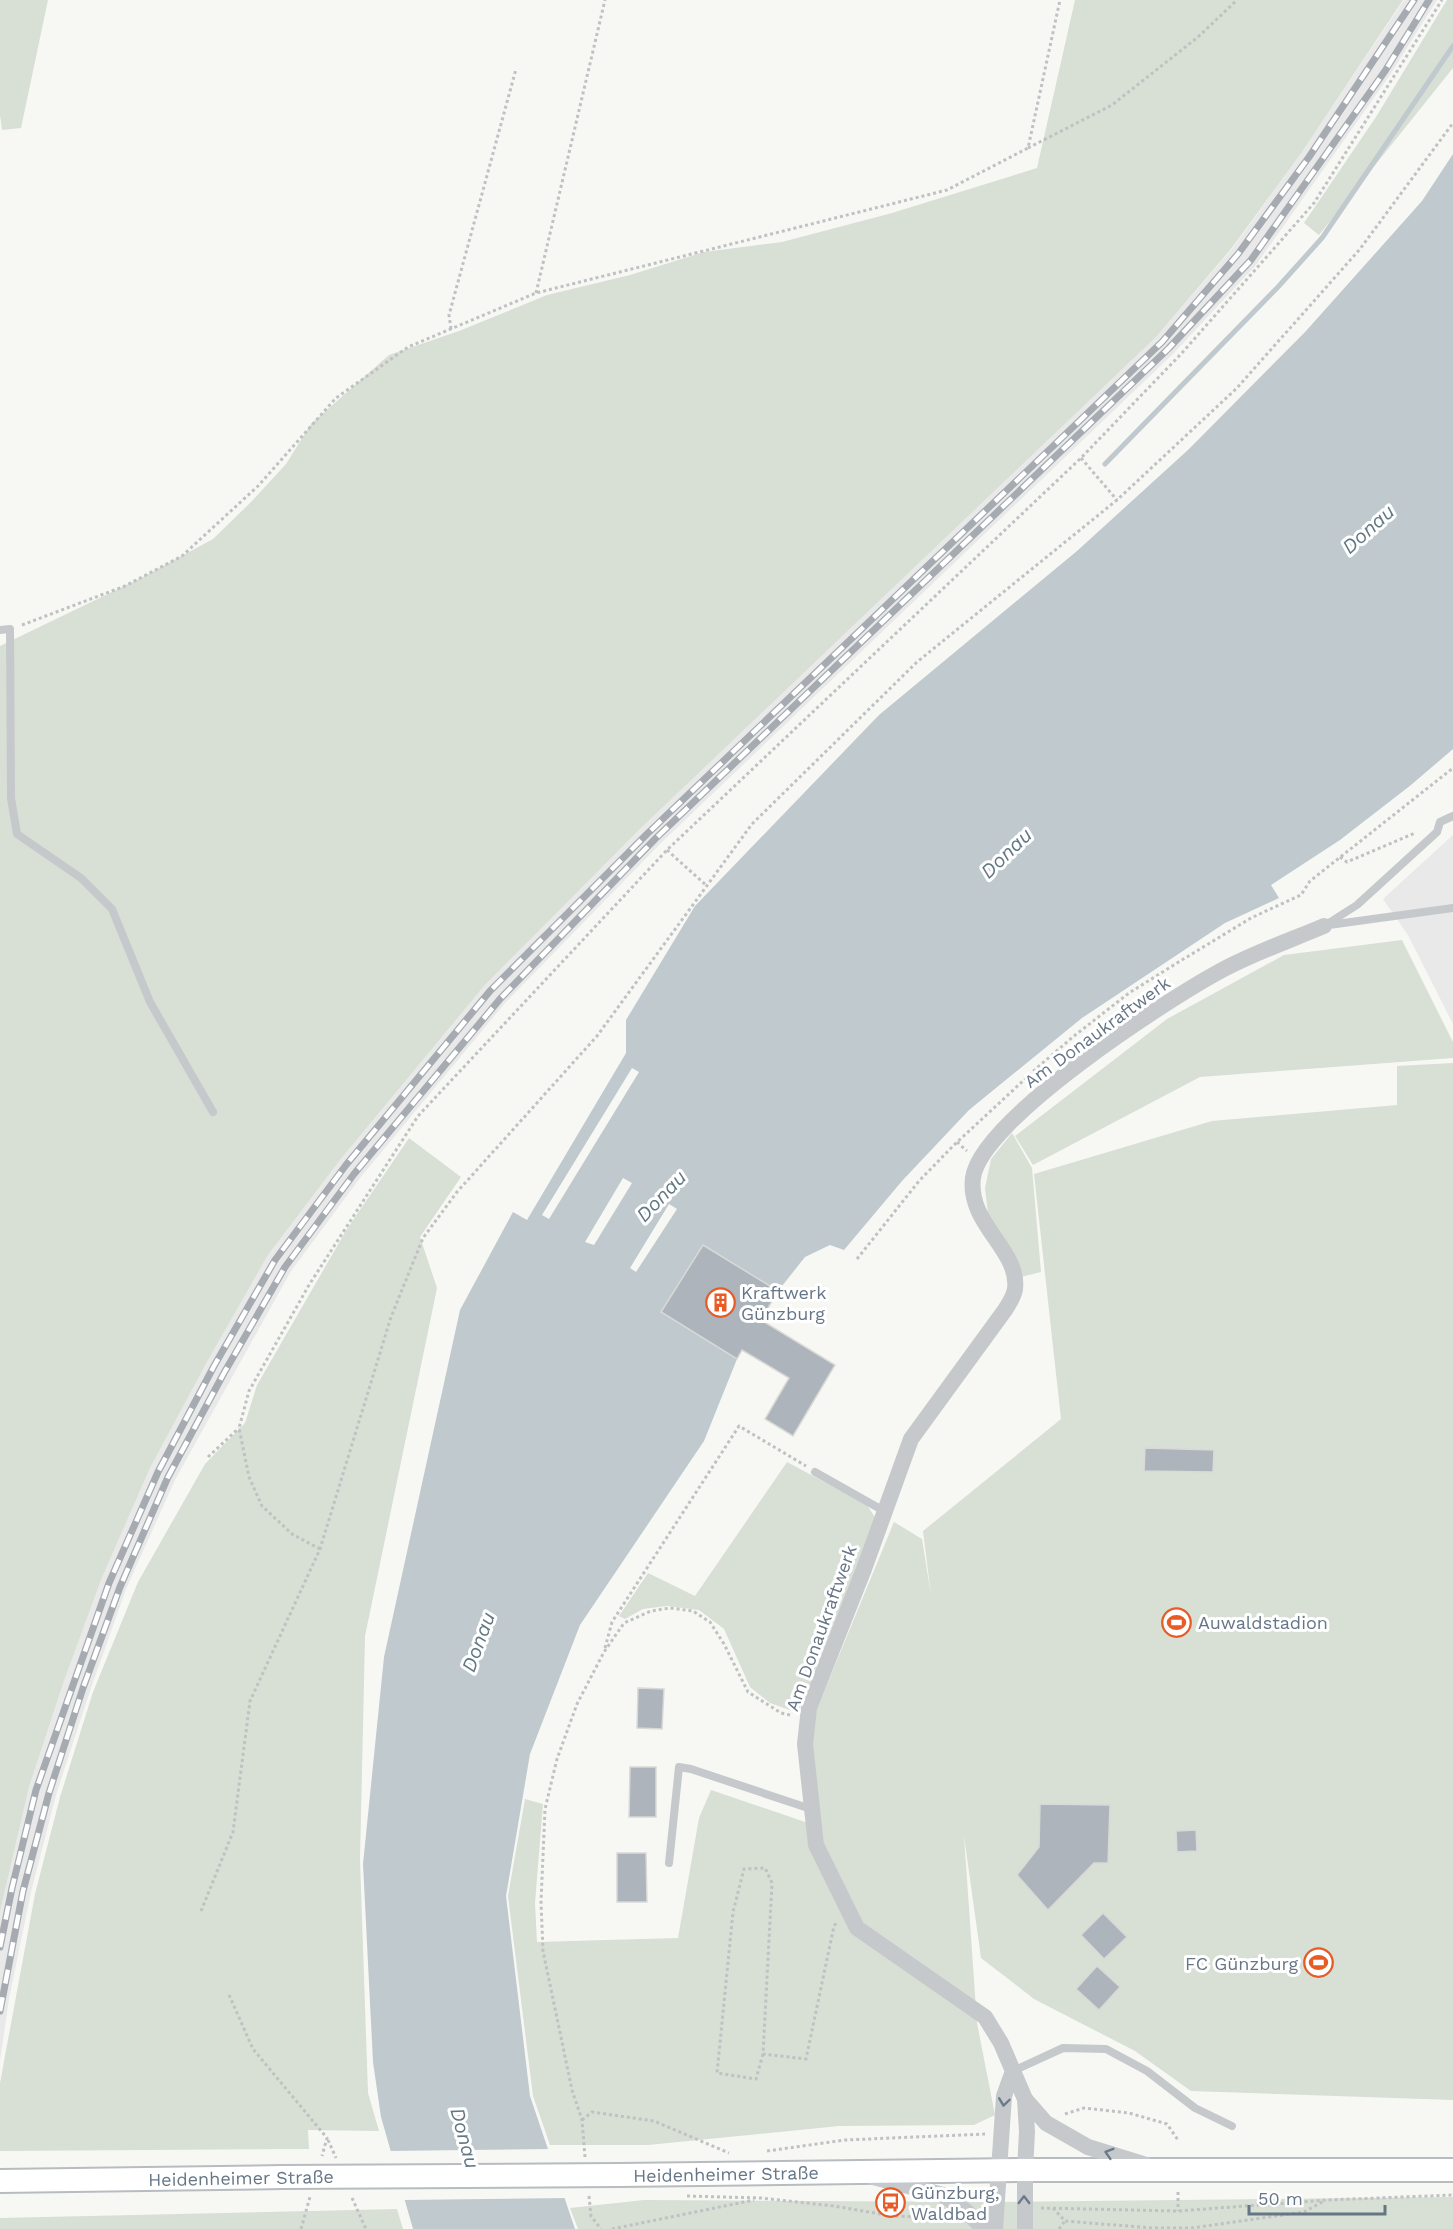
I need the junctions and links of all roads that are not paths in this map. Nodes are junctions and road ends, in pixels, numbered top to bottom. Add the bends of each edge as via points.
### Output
1 (0, 630) edge
2 (1453, 816) edge
3 (1453, 908) edge
4 (1324, 926) junction
5 (213, 1112) dead end
6 (815, 1472) road end
7 (884, 1511) junction
8 (811, 1809) junction
9 (669, 1863) dead end
10 (1012, 2071) junction
11 (1025, 2099) junction
12 (1232, 2126) dead end
13 (999, 2170) junction
14 (1025, 2170) junction
15 (1165, 2170) junction
16 (1453, 2170) edge
17 (852, 2172) junction
18 (9, 2181) edge
19 (984, 2229) edge
20 (995, 2229) edge
21 (1025, 2229) edge

1 - 5 lane via 10,629 12,798 17,834 81,878 112,909 150,1002
2 - 4 lane, Am Donaukraftwerk via 1440,822 1437,832 1357,905
3 - 4 lane, Am Donaukraftwerk
4 - 7 street, Am Donaukraftwerk via 1225,968 1158,1008 1053,1083 992,1140 973,1178 975,1208 1014,1269 1015,1291 911,1439
6 - 7 lane
7 - 8 street, Am Donaukraftwerk via 809,1708 805,1744
8 - 9 lane via 679,1767
8 - 10 street, Am Donaukraftwerk via 816,1845 857,1928 985,2017
10 - 11 street, Am Donaukraftwerk
10 - 12 lane via 1064,2048 1106,2049 1147,2072 1196,2108
10 -> 13 street via 1004,2096
11 - 14 street, Am Donaukraftwerk
15 -> 11 street via 1088,2147 1046,2123
13 - 14 main road, Heidenheimer Straße
13 - 17 main road, Heidenheimer Straße
13 - 20 street
14 - 15 main road, Heidenheimer Straße
21 -> 14 street, Am Donaukraftwerk
15 - 16 main road, Heidenheimer Straße
17 - 18 main road, Heidenheimer Straße, bridge
17 - 19 street via 943,2195

